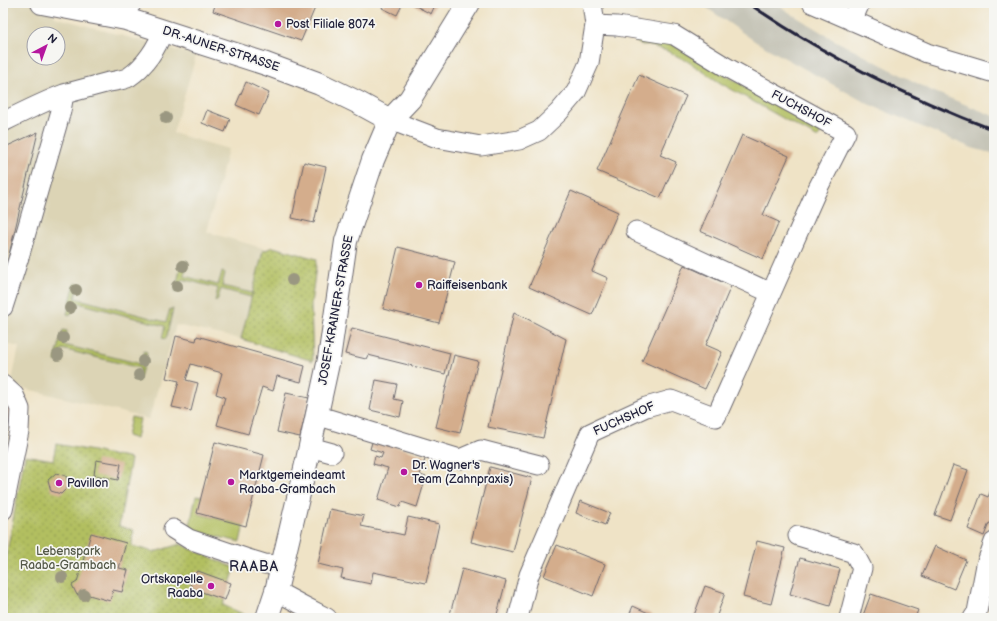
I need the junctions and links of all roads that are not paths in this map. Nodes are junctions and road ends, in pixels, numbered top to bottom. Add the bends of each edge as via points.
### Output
1 (469, 3) edge
2 (592, 3) edge
3 (812, 3) edge
4 (860, 3) edge
5 (56, 4) edge
6 (129, 11) edge
7 (852, 21) junction
8 (595, 25) junction
9 (163, 30) junction
10 (994, 73) edge
11 (64, 94) junction
12 (390, 120) junction
13 (3, 122) edge
14 (636, 231) dead end
15 (771, 293) junction
16 (3, 307) edge
17 (3, 385) edge
18 (316, 415) junction
19 (310, 447) junction
20 (332, 452) dead end
21 (539, 465) dead end
22 (3, 510) edge
23 (173, 529) dead end
24 (798, 536) dead end
25 (994, 542) edge
26 (282, 565) junction
27 (276, 590) junction
28 (981, 614) edge
29 (267, 618) edge
30 (327, 618) edge
31 (518, 618) edge
32 (849, 618) edge

1 - 12 main road, JOSEF-KRAINER-STRASSE via 410,99
2 - 8 street
3 - 7 street
4 - 7 street
5 - 6 main road, DR.-AUNER-STRASSE
6 - 9 main road, DR.-AUNER-STRASSE
7 - 10 street via 927,52
8 - 12 street via 589,63 576,92 539,131 519,140 481,146 437,138
8 - 15 street, FUCHSHOF via 674,35 773,94 846,133 816,192
9 - 11 street via 158,44 142,66 128,78
9 - 12 main road, DR.-AUNER-STRASSE via 314,81
11 - 13 street
11 - 16 street
12 - 18 main road, JOSEF-KRAINER-STRASSE via 373,160 346,241 329,359
14 - 15 street
15 - 31 street, FUCHSHOF via 716,417 671,400 646,407 590,432 529,575
17 - 22 street via 14,395 20,409 19,431
18 - 19 main road, JOSEF-KRAINER-STRASSE
18 - 21 street via 460,459 481,450
19 - 20 street
19 - 26 main road, JOSEF-KRAINER-STRASSE
23 - 26 street via 189,539 245,558 265,564
24 - 32 street via 854,553 862,568
25 - 28 street via 986,565
26 - 27 main road, JOSEF-KRAINER-STRASSE
27 - 29 main road, JOSEF-KRAINER-STRASSE
27 - 30 street

